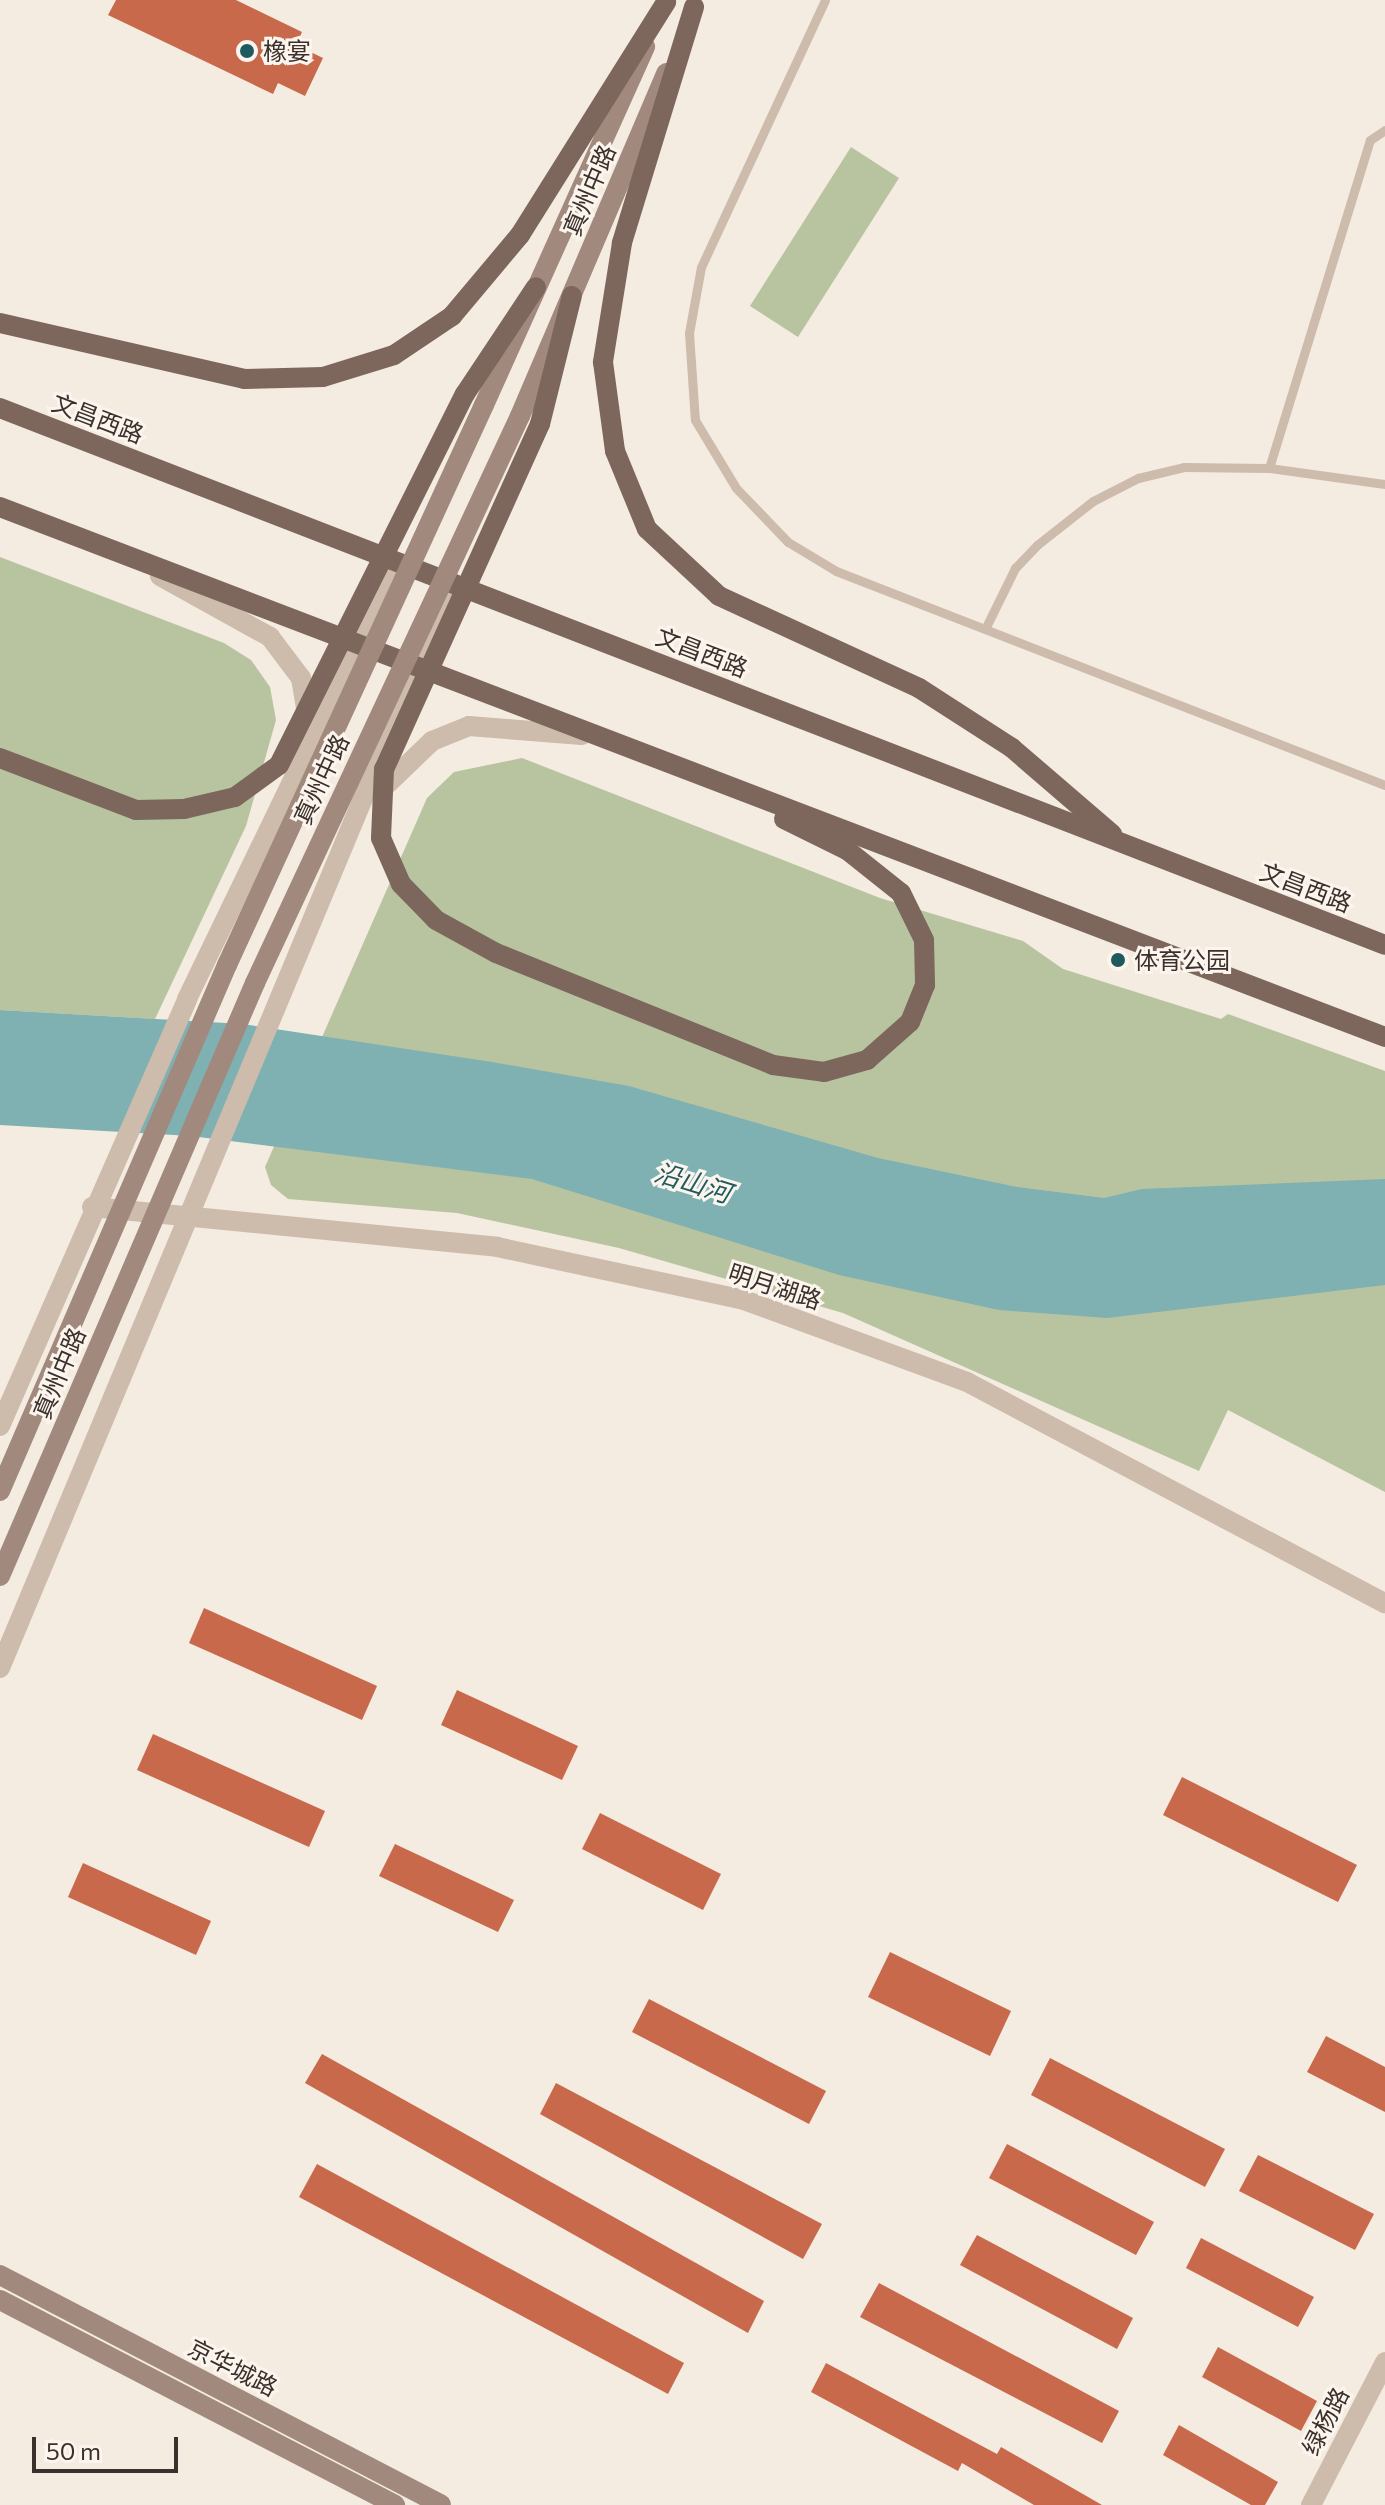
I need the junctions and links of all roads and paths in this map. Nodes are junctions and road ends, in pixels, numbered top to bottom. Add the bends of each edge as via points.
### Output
1 (825, 0) edge
2 (666, 1) edge
3 (696, 4) edge
4 (1385, 130) edge
5 (536, 287) junction
6 (572, 296) junction
7 (0, 323) edge
8 (0, 408) edge
9 (1269, 468) junction
10 (1385, 484) edge
11 (0, 509) edge
12 (103, 546) junction
13 (398, 563) junction
14 (453, 583) junction
15 (986, 627) junction
16 (358, 643) junction
17 (417, 665) junction
18 (609, 740) junction
19 (0, 758) edge
20 (684, 769) junction
21 (1385, 785) edge
22 (289, 796) junction
23 (351, 831) junction
24 (1124, 844) junction
25 (1385, 945) edge
26 (1385, 1037) edge
27 (92, 1207) junction
28 (189, 1221) junction
29 (0, 1426) edge
30 (0, 1491) edge
31 (0, 1576) edge
32 (1385, 1603) edge
33 (0, 1668) edge
34 (0, 2275) edge
35 (0, 2300) edge
36 (1385, 2362) edge
37 (395, 2505) edge
38 (441, 2505) edge
39 (1311, 2505) edge

1 - 15 lane via 701,267 689,333 695,420 736,488 788,542 836,571
2 - 5 main road, 真州中路
2 - 7 main road via 520,235 452,316 394,355 323,377 244,379
3 - 6 main road, 真州中路
3 - 24 main road via 622,243 603,362 615,451 647,529 719,596 919,688 1012,748
4 - 9 lane via 1370,140
5 - 19 main road, bridge via 465,394 279,765 235,797 184,809 136,810
5 - 30 main road, 真州中路, bridge via 234,951
6 - 20 main road, bridge via 540,424 384,769 381,838 401,884 436,920 496,953 773,1065 824,1072 867,1060 910,1022 925,985 924,940 901,893 847,850
6 - 31 main road, 真州中路, bridge via 255,983
8 - 13 main road, 文昌西路
9 - 10 lane
9 - 15 lane via 1184,467 1138,478 1093,501 1015,568
11 - 12 main road
12 - 16 main road
12 - 22 street via 270,637 301,678 309,726
13 - 14 main road, 文昌西路
13 - 16 street, 真州中路
14 - 17 street, 真州中路
14 - 24 main road, 文昌西路
15 - 21 lane
16 - 17 main road
16 - 22 street, 真州中路
17 - 18 main road
17 - 23 street, 真州中路
18 - 20 main road
18 - 23 street via 469,726 396,768
20 - 26 main road
22 - 27 street, 真州中路 via 187,999
23 - 28 street, 真州中路
24 - 25 main road, 文昌西路
27 - 28 street, 明月湖路
27 - 29 street, 真州中路
28 - 32 street, 明月湖路 via 497,1247 744,1300 967,1382
28 - 33 street, 真州中路
34 - 38 main road, 京华城路
35 - 37 main road, 京华城路
36 - 39 street, 绿杨路

